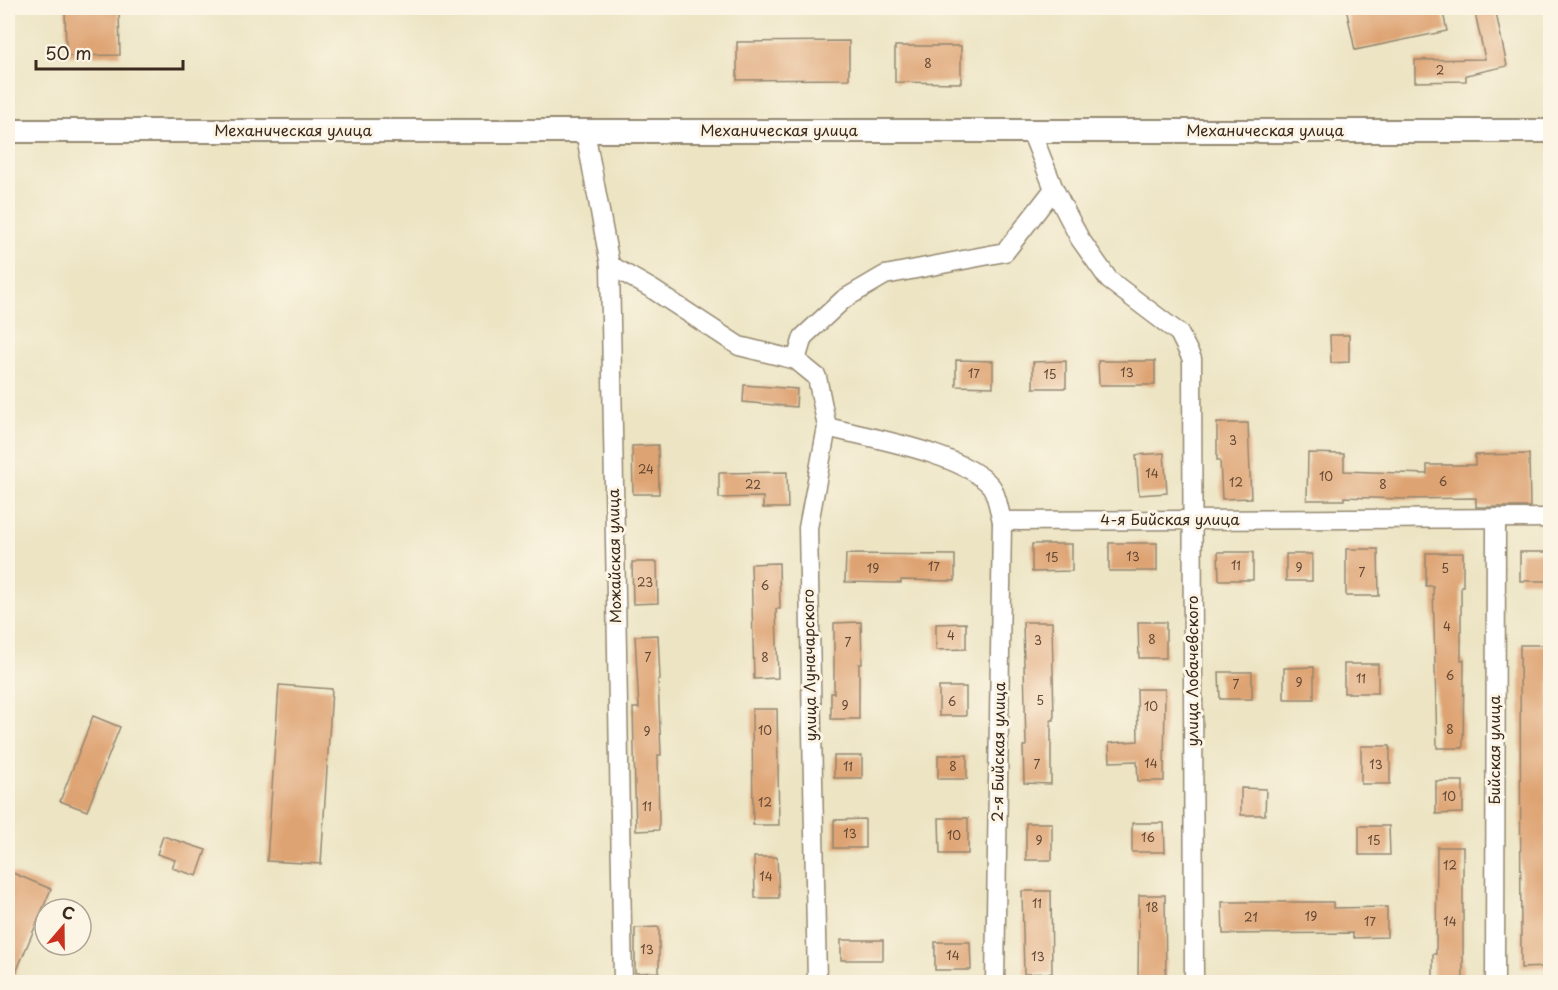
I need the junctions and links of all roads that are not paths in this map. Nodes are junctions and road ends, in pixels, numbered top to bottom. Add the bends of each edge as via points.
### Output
1 (8, 131) edge
2 (585, 131) junction
3 (1031, 131) junction
4 (1551, 131) edge
5 (1054, 189) junction
6 (610, 265) junction
7 (796, 360) junction
8 (827, 427) junction
9 (1496, 518) junction
10 (1551, 518) edge
11 (1193, 520) junction
12 (1002, 521) junction
13 (623, 982) edge
14 (817, 982) edge
15 (995, 982) edge
16 (1194, 982) edge
17 (1495, 982) edge

1 - 2 street, Механическая улица
2 - 3 street, Механическая улица
2 - 6 street, Можайская улица
3 - 4 street, Механическая улица
3 - 5 street
5 - 7 street via 1005,252 885,275 843,298 803,337
5 - 11 street, улица Лобачевского via 1080,239 1109,280 1179,333 1192,359
6 - 7 street via 739,346
6 - 13 street, Можайская улица
7 - 8 street, улица Луначарского via 817,377
8 - 12 street via 932,453 968,468 992,487
8 - 14 street, улица Луначарского via 808,528
9 - 10 street, 4-я Бийская улица
9 - 11 street, 4-я Бийская улица
9 - 17 street, Бийская улица
11 - 12 street, 4-я Бийская улица
11 - 16 street, улица Лобачевского
12 - 15 street, 2-я Бийская улица

